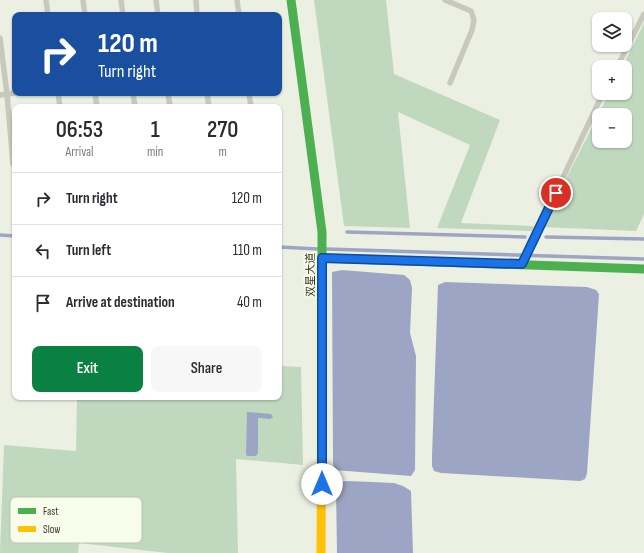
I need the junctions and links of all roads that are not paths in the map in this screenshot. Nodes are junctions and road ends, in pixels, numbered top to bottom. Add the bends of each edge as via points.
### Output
1 (46, 0) edge
2 (83, 0) edge
3 (121, 0) edge
4 (156, 0) edge
5 (196, 0) edge
6 (237, 0) edge
7 (291, 0) edge
8 (445, 0) edge
9 (48, 12) edge
10 (85, 12) edge
11 (123, 12) edge
12 (158, 12) edge
13 (197, 12) edge
14 (239, 12) edge
15 (644, 14) edge
16 (0, 38) edge
17 (621, 60) edge
18 (450, 83) dead end
19 (12, 93) edge
20 (7, 94) junction
21 (0, 95) edge
22 (600, 100) edge
23 (12, 164) dead end
24 (322, 256) junction
25 (522, 264) junction
26 (644, 269) edge
27 (321, 553) edge

1 - 9 lane
2 - 10 lane
3 - 11 lane
4 - 12 lane
5 - 13 lane
6 - 14 lane
7 - 24 street, 双星大道 via 322,232
8 - 18 lane via 471,11 474,20
15 - 17 lane
16 - 20 lane
19 - 20 lane
20 - 21 lane
20 - 23 lane
22 - 25 lane
24 - 25 street
24 - 27 street, 双星大道
25 - 26 street

